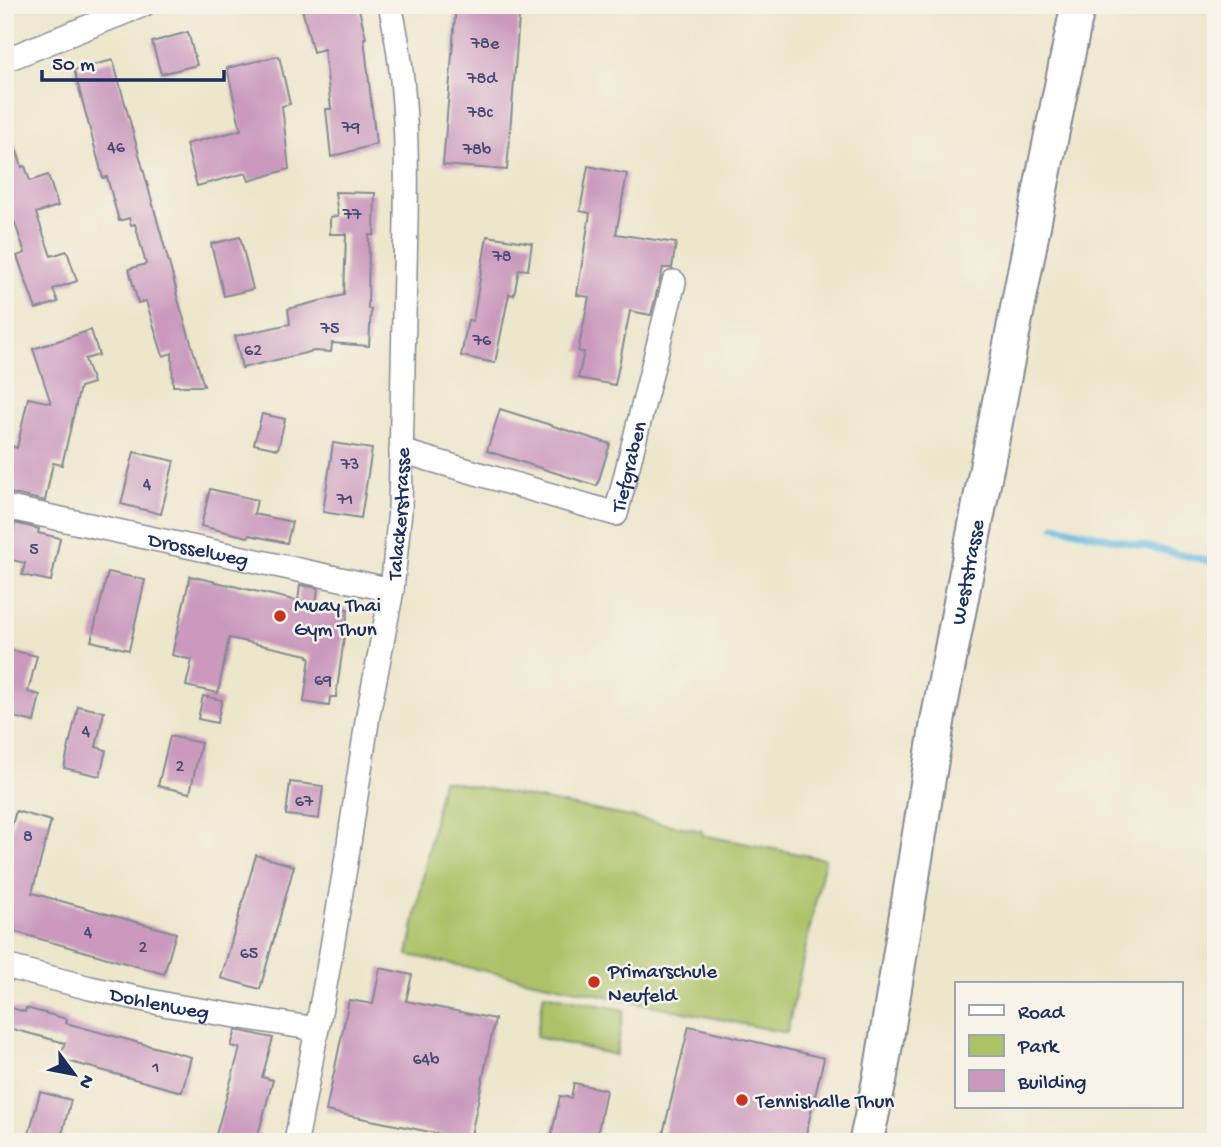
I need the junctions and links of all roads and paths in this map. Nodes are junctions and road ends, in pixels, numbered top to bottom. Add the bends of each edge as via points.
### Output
1 (143, 5) edge
2 (390, 5) edge
3 (1079, 5) edge
4 (5, 60) edge
5 (674, 282) dead end
6 (401, 451) junction
7 (5, 507) edge
8 (392, 590) junction
9 (5, 966) edge
10 (316, 1030) junction
11 (296, 1142) edge
12 (866, 1142) edge

1 - 4 street
2 - 6 street, Talackerstrasse via 407,159
3 - 12 main road, Weststrasse via 952,648
5 - 6 street, Tiefgraben via 616,514
6 - 8 street, Talackerstrasse
7 - 8 street, Drosselweg
8 - 10 street, Talackerstrasse
9 - 10 street, Dohlenweg via 169,1005
10 - 11 street, Talackerstrasse

